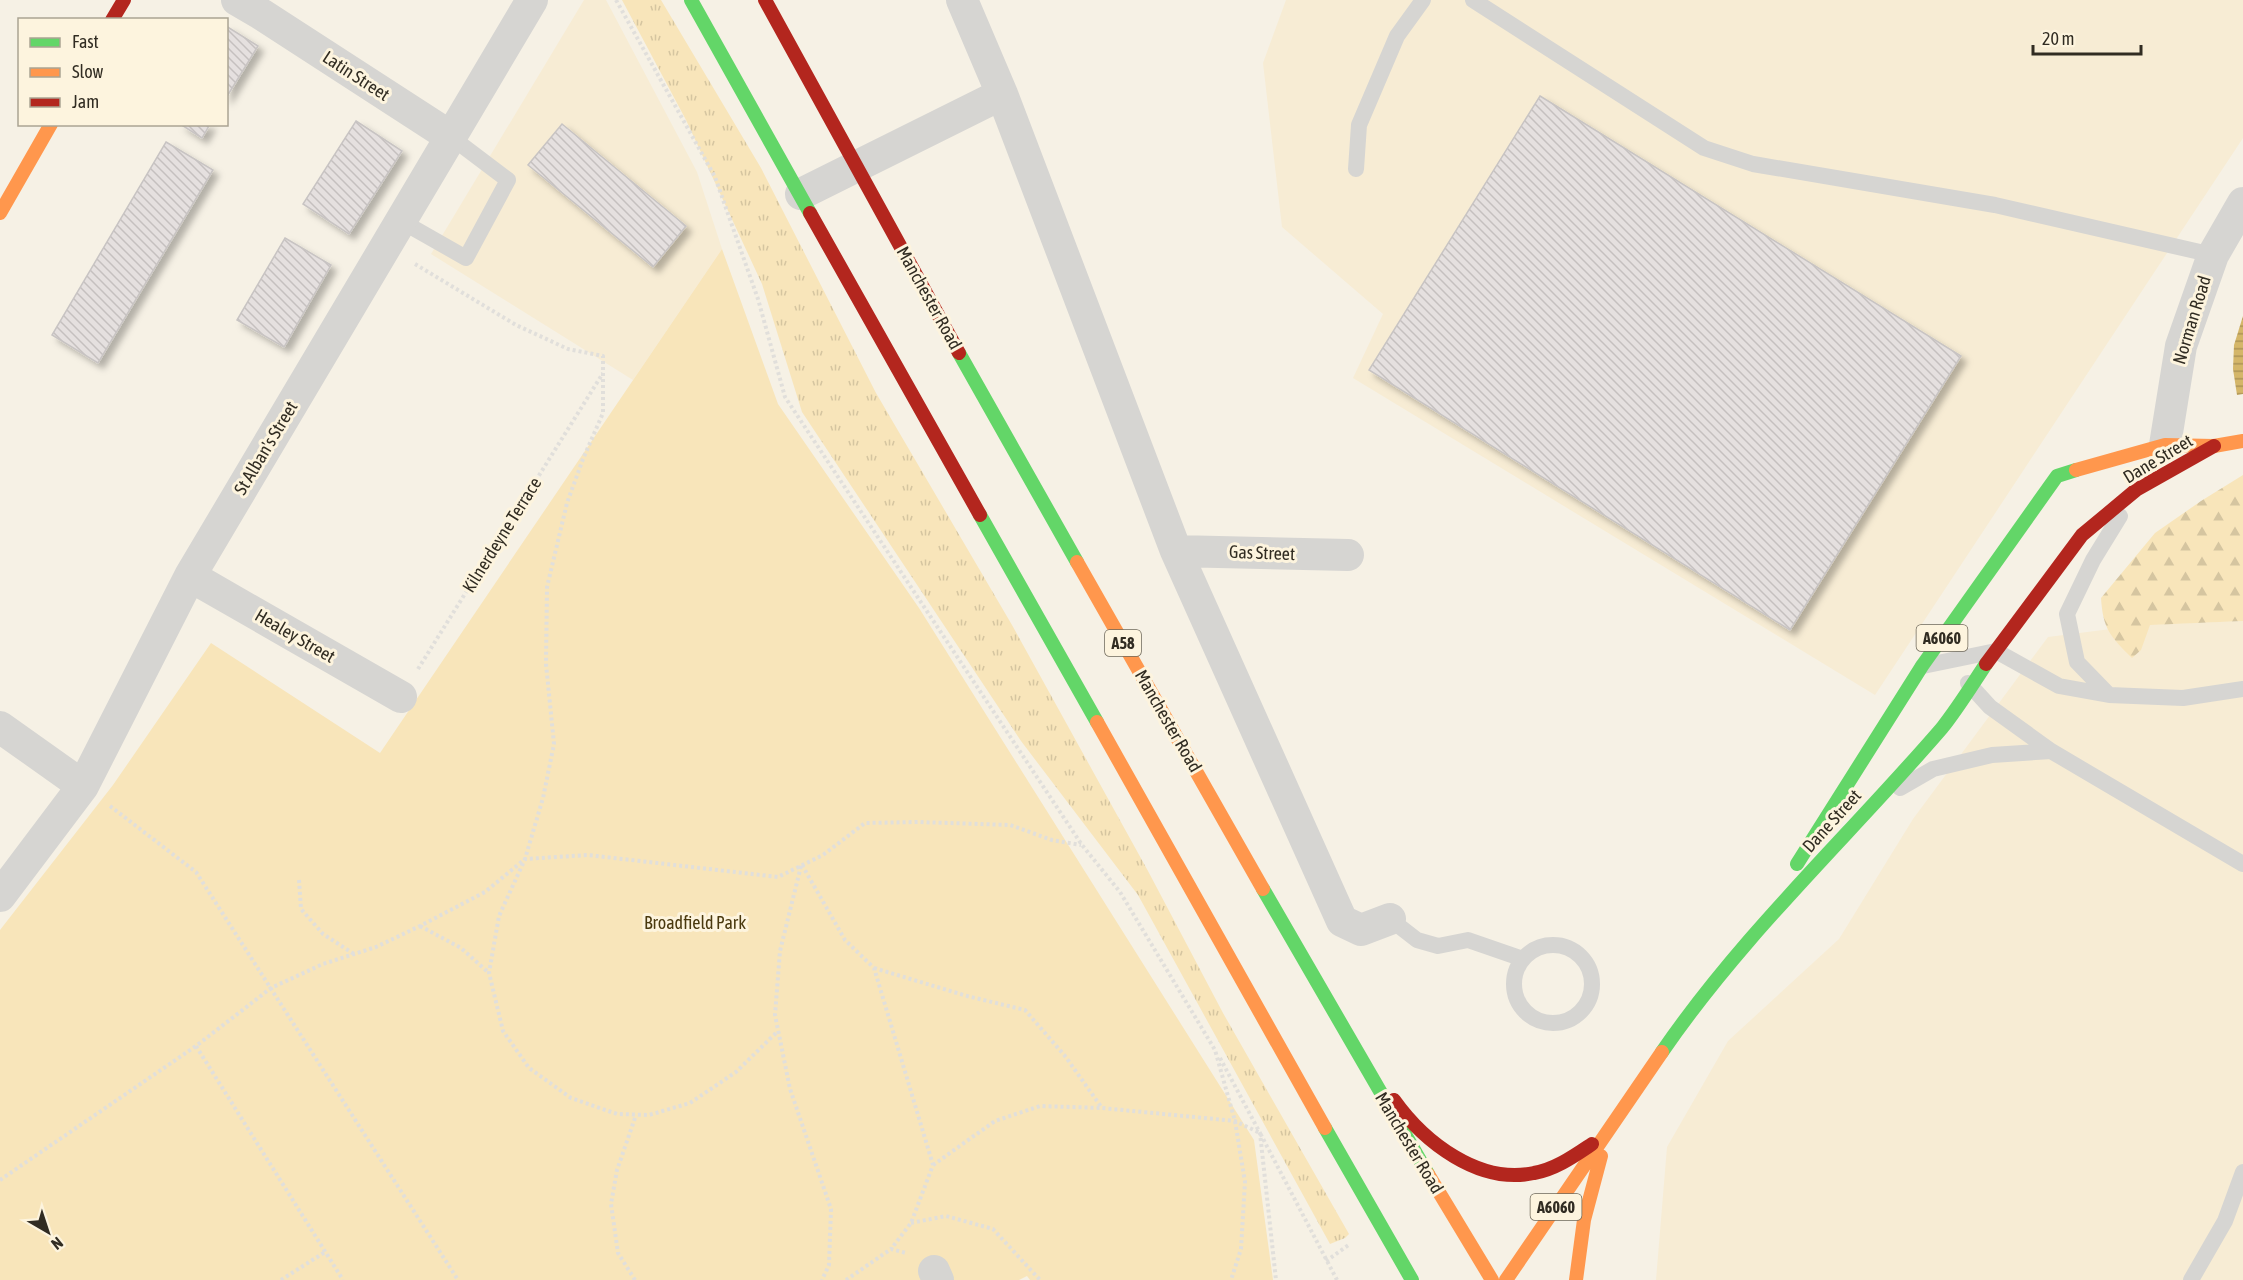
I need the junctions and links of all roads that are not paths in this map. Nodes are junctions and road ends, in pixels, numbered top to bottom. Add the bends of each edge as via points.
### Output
1 (124, 0) edge
2 (532, 0) edge
3 (691, 0) edge
4 (765, 0) edge
5 (962, 0) edge
6 (1423, 0) edge
7 (1473, 0) edge
8 (249, 7) edge
9 (113, 18) edge
10 (1002, 94) junction
11 (50, 126) edge
12 (451, 137) junction
13 (855, 167) junction
14 (1356, 170) dead end
15 (801, 194) junction
16 (2243, 203) edge
17 (0, 213) edge
18 (393, 234) junction
19 (2213, 255) junction
20 (2243, 441) edge
21 (2165, 446) junction
22 (2214, 446) junction
23 (2136, 490) junction
24 (1176, 551) junction
25 (1347, 555) dead end
26 (190, 576) junction
27 (1953, 624) junction
28 (1996, 651) junction
29 (1954, 660) junction
30 (1922, 666) junction
31 (1970, 687) junction
32 (2243, 689) edge
33 (2109, 695) junction
34 (401, 697) road end
35 (0, 727) edge
36 (2051, 751) junction
37 (83, 786) junction
38 (1872, 804) junction
39 (2243, 864) edge
40 (0, 896) edge
41 (1390, 919) joint
42 (1748, 941) junction
43 (1523, 959) junction
44 (1357, 1054) junction
45 (1606, 1133) junction
46 (2243, 1172) edge
47 (2243, 1200) edge
48 (2225, 1221) junction
49 (1390, 1244) junction
50 (1392, 1280) edge
51 (1412, 1280) edge
52 (1492, 1280) edge
53 (1506, 1280) edge
54 (1576, 1280) edge
55 (2191, 1280) edge

1 - 9 main road
2 - 12 street, St Alban's Street
3 - 15 main road
4 - 13 main road, Manchester Road / A58
5 - 10 street
6 - 14 lane via 1397,36 1359,125
7 - 19 lane via 1704,148 1753,164 1995,205
8 - 12 street, Latin Street
10 - 13 street
10 - 24 street
11 - 17 main road
12 - 18 street, St Alban's Street
12 - 18 lane via 508,180 466,258
13 - 15 street
13 - 44 main road, Manchester Road / A58
15 - 49 main road
16 - 19 street, Norman Road
18 - 26 street, St Alban's Street
19 - 21 street, Norman Road via 2181,346
20 - 22 main road, A6060
21 - 22 main road, Dane Street / A6060
21 - 27 main road, Dane Street / A6060 via 2057,476
22 - 23 main road, Dane Street / A6060
23 - 28 main road, Dane Street / A6060 via 2082,535
23 - 33 lane via 2093,560 2067,614 2077,662
24 - 25 street, Gas Street
24 - 41 street via 1342,921 1361,930
26 - 34 street, Healey Street
26 - 37 street, St Alban's Street
27 - 29 lane
27 - 30 main road, Dane Street / A6060
28 - 29 lane
28 - 31 main road, Dane Street / A6060
28 - 33 lane via 2060,686
29 - 30 lane
29 - 31 lane
30 - 42 main road, Dane Street / A6060
31 - 36 lane via 1990,707
31 - 38 main road, Dane Street / A6060 via 1943,726
32 - 33 lane via 2183,698
35 - 37 street
36 - 38 lane via 1992,754 1933,769
36 - 39 lane
37 - 40 street, St Alban's Street
38 - 42 main road, Dane Street / A6060
41 - 43 lane via 1417,940 1438,946 1468,940
42 - 45 main road, Dane Street / A6060 via 1685,1019
43 - 43 lane via 1539,947 1552,945 1575,952 1585,961 1592,984 1583,1008 1574,1017 1548,1023 1525,1011 1514,988 1514,975
44 - 45 main road via 1417,1129 1470,1166 1491,1173 1520,1176 1547,1171 1571,1160
44 - 52 main road, Manchester Road / A58
45 - 53 main road, Dane Street / A6060
45 - 54 main road, A6060 via 1584,1221
46 - 48 lane
47 - 48 lane
48 - 55 lane
49 - 50 street
49 - 51 main road

